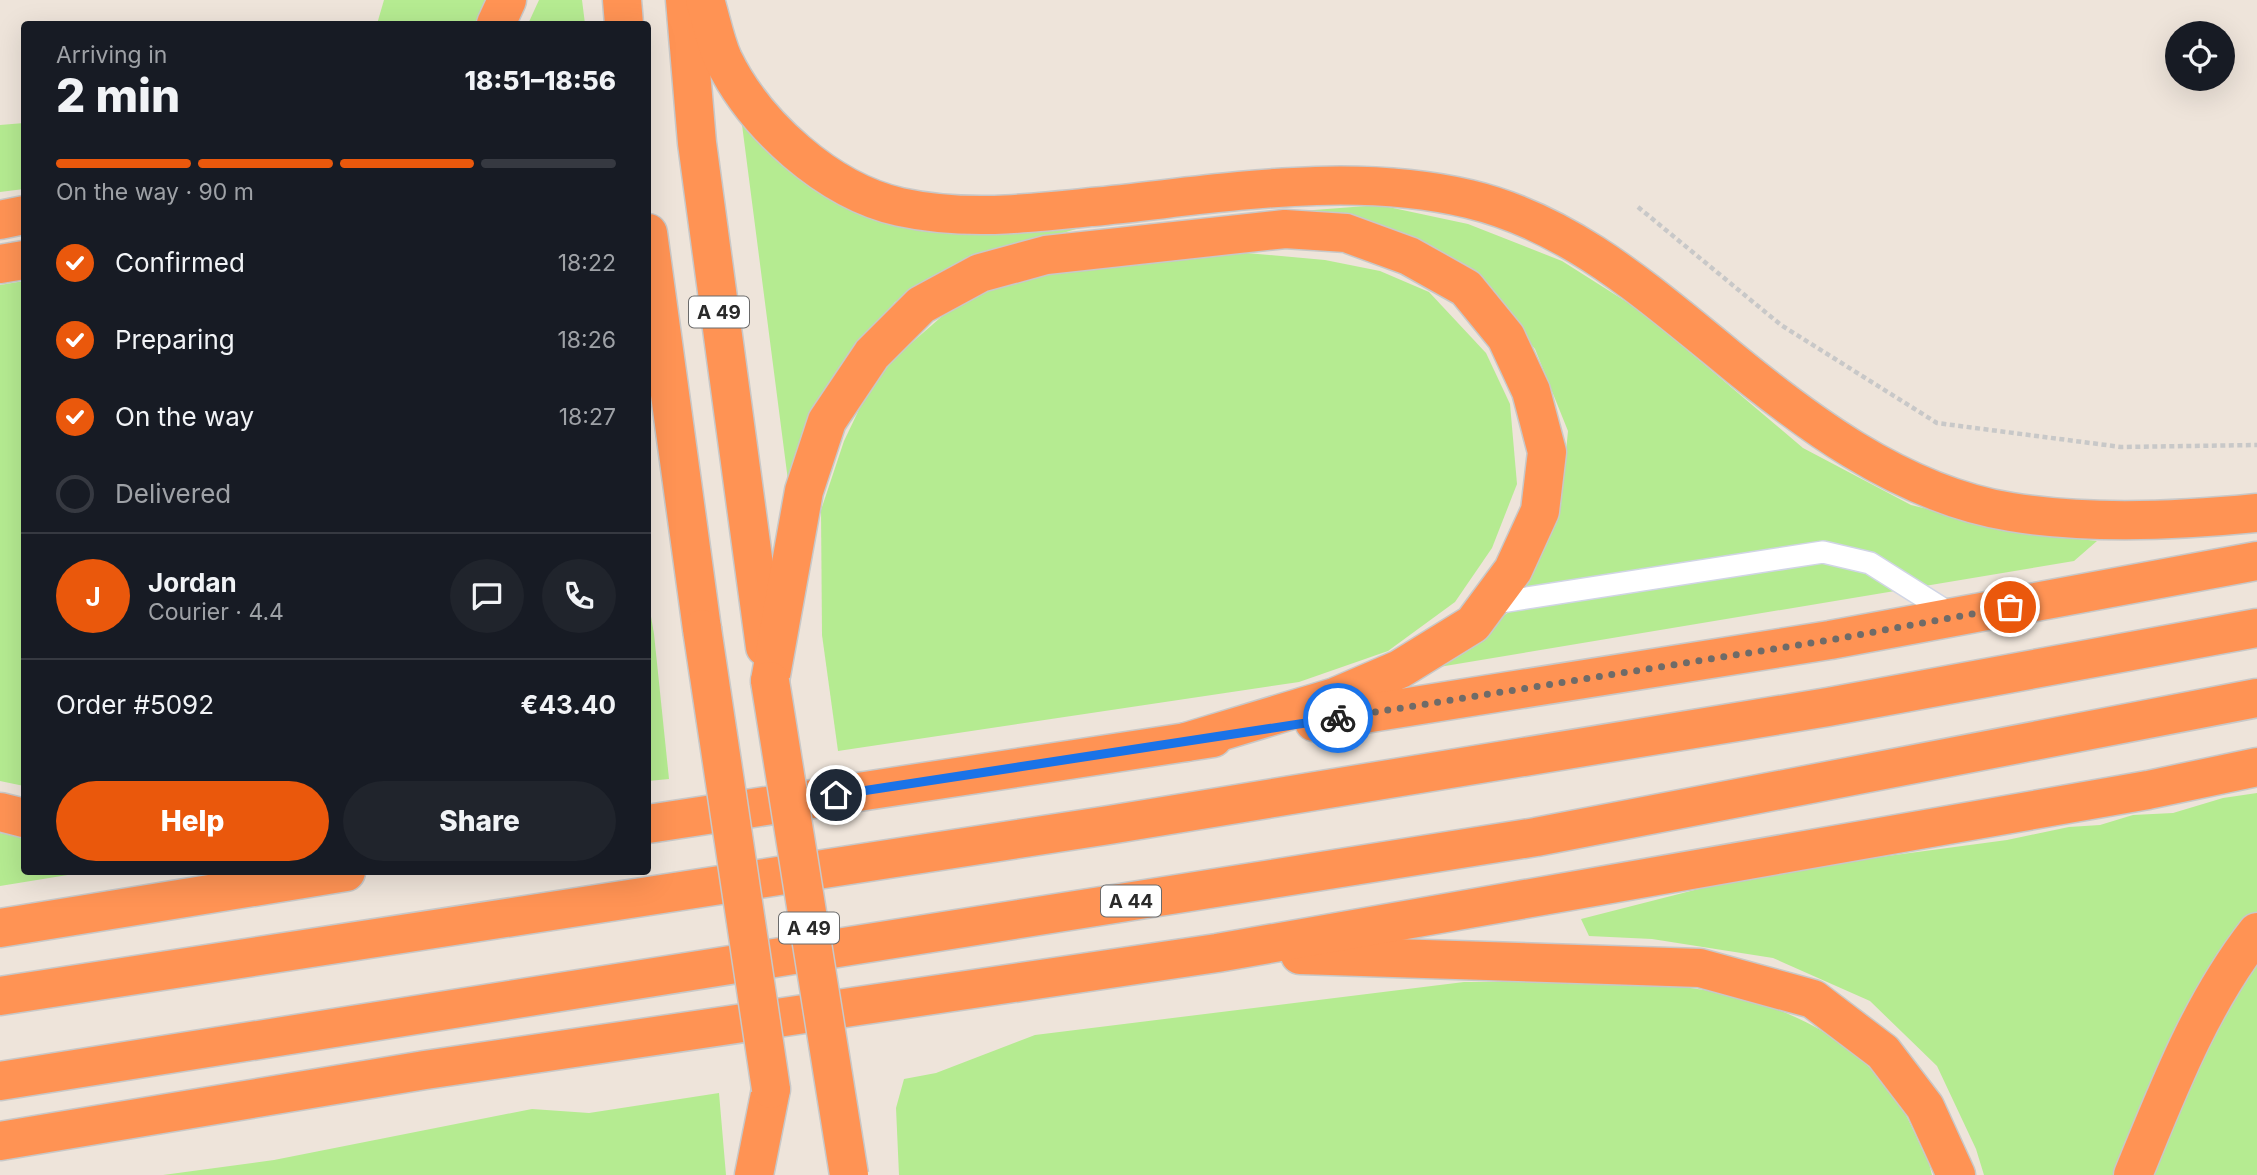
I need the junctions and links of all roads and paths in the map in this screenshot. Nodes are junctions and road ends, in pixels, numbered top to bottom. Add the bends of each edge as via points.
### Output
1 (507, 0) edge
2 (621, 0) edge
3 (685, 0) edge
4 (705, 0) edge
5 (497, 21) edge
6 (624, 21) edge
7 (1638, 207) dead end
8 (21, 216) edge
9 (0, 220) edge
10 (651, 257) edge
11 (21, 260) edge
12 (0, 264) edge
13 (651, 397) edge
14 (673, 432) junction
15 (2257, 445) edge
16 (2257, 513) edge
17 (2257, 561) edge
18 (1488, 604) junction
19 (1955, 617) junction
20 (771, 622) junction
21 (2257, 628) edge
22 (2257, 698) edge
23 (1186, 742) junction
24 (2257, 767) edge
25 (0, 812) edge
26 (21, 817) edge
27 (651, 824) edge
28 (327, 875) edge
29 (0, 928) edge
30 (2257, 932) edge
31 (1217, 953) junction
32 (0, 996) edge
33 (0, 1081) edge
34 (771, 1089) junction
35 (0, 1141) edge
36 (754, 1175) edge
37 (783, 1175) edge
38 (849, 1175) edge
39 (1956, 1175) edge
40 (2133, 1175) edge

1 - 5 highway
2 - 6 highway
3 - 20 highway, A 49 via 697,143
4 - 16 highway via 723,59 763,119 805,160 847,189 896,206 951,215 1014,215 1347,185 1405,188 1469,199 1526,217 1583,246 1634,281 1782,403 1887,468 1951,496 2010,512 2094,520
7 - 15 path via 1782,325 1937,423 2121,447
8 - 9 highway
10 - 14 highway, A 49
11 - 12 highway
13 - 14 highway
14 - 34 highway, A 49, bridge
17 - 19 highway
18 - 19 lane via 1822,552 1870,563
18 - 20 highway via 1513,570 1540,511 1547,452 1531,390 1506,337 1466,288 1409,256 1346,233 1285,229 1046,255 980,273 921,305 872,354 827,421
18 - 23 highway via 1473,624 1400,669 1335,697
19 - 23 highway
20 - 38 highway, A 49, bridge via 769,681
21 - 32 highway via 1828,707 1136,821
22 - 33 highway, A 44 via 1536,837
23 - 27 highway
24 - 31 highway
25 - 26 highway
28 - 29 highway
30 - 40 highway via 2229,968 2190,1037
31 - 35 highway via 425,1070
31 - 39 highway via 1700,968 1813,999 1883,1052 1925,1107
34 - 36 highway
34 - 37 highway, A 49

